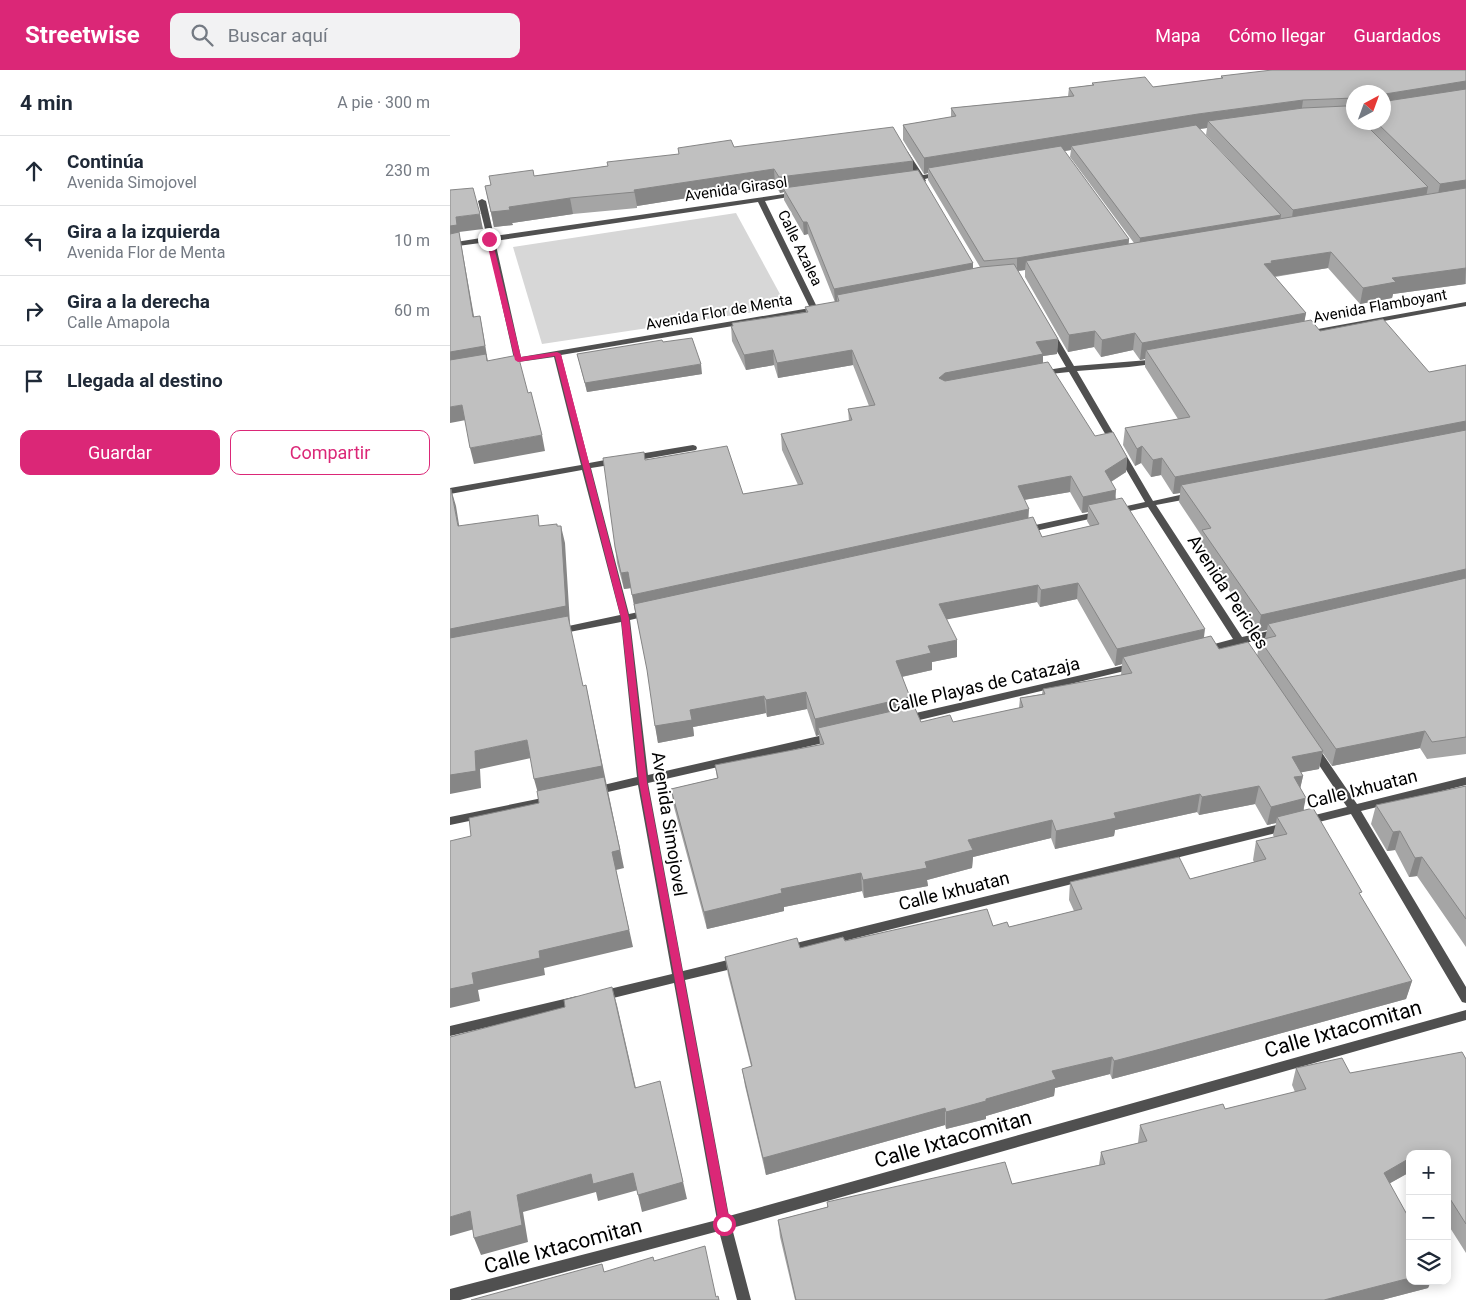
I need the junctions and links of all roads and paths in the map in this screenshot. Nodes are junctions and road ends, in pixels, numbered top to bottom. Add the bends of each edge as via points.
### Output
1 (902, 147) edge
2 (949, 173) edge
3 (921, 178) junction
4 (902, 180) edge
5 (926, 186) edge
6 (807, 193) edge
7 (760, 199) junction
8 (482, 201) dead end
9 (489, 239) junction
10 (450, 245) edge
11 (1466, 304) edge
12 (825, 308) edge
13 (815, 310) junction
14 (1046, 326) edge
15 (1312, 332) edge
16 (557, 354) junction
17 (1167, 359) edge
18 (518, 360) junction
19 (499, 363) edge
20 (1071, 368) junction
21 (1032, 375) edge
22 (693, 448) dead end
23 (585, 467) junction
24 (450, 491) edge
25 (1208, 492) edge
26 (1150, 504) junction
27 (1014, 533) edge
28 (654, 611) edge
29 (625, 618) junction
30 (1286, 630) edge
31 (547, 633) edge
32 (1239, 641) junction
33 (1191, 652) edge
34 (1250, 657) edge
35 (1143, 664) edge
36 (893, 723) edge
37 (845, 734) edge
38 (1305, 737) edge
39 (1466, 781) edge
40 (643, 782) junction
41 (585, 793) edge
42 (566, 797) edge
43 (1354, 809) junction
44 (450, 821) edge
45 (774, 953) edge
46 (755, 958) edge
47 (678, 978) junction
48 (1466, 998) edge
49 (1466, 1015) edge
50 (450, 1031) edge
51 (724, 1224) junction
52 (450, 1296) edge
53 (744, 1300) edge

1 - 3 street
2 - 3 street
3 - 4 street
3 - 5 street
6 - 7 street, Avenida Girasol
7 - 9 street, Avenida Girasol
7 - 13 street, Calle Azalea
8 - 9 street
9 - 10 street, Avenida Girasol
9 - 18 street
11 - 15 street, Avenida Flamboyant
12 - 13 street, Avenida Flor de Menta
13 - 16 street, Avenida Flor de Menta
14 - 20 street, Avenida Pericles
16 - 18 street, Avenida Flor de Menta
16 - 23 street, Avenida Simojovel
17 - 20 street via 1128,366
18 - 19 street, Avenida Flor de Menta
20 - 21 street
20 - 26 street, Avenida Pericles
22 - 23 street
23 - 24 street
23 - 29 street, Avenida Simojovel
25 - 26 street
26 - 27 street
26 - 32 street, Avenida Pericles
28 - 29 street
29 - 31 street
29 - 40 street, Avenida Simojovel
30 - 32 street
32 - 33 street
32 - 34 street, Avenida Pericles
35 - 36 street, Calle Playas de Catazaja
37 - 40 street
38 - 43 street
39 - 43 street, Calle Ixhuatan
40 - 41 street
40 - 47 street, Avenida Simojovel
42 - 44 street
43 - 45 street, Calle Ixhuatan
43 - 48 street
46 - 47 street
47 - 50 street
47 - 51 street, Avenida Simojovel
49 - 51 street, Calle Ixtacomitan
51 - 52 street, Calle Ixtacomitan
51 - 53 street, Avenida Simojovel

